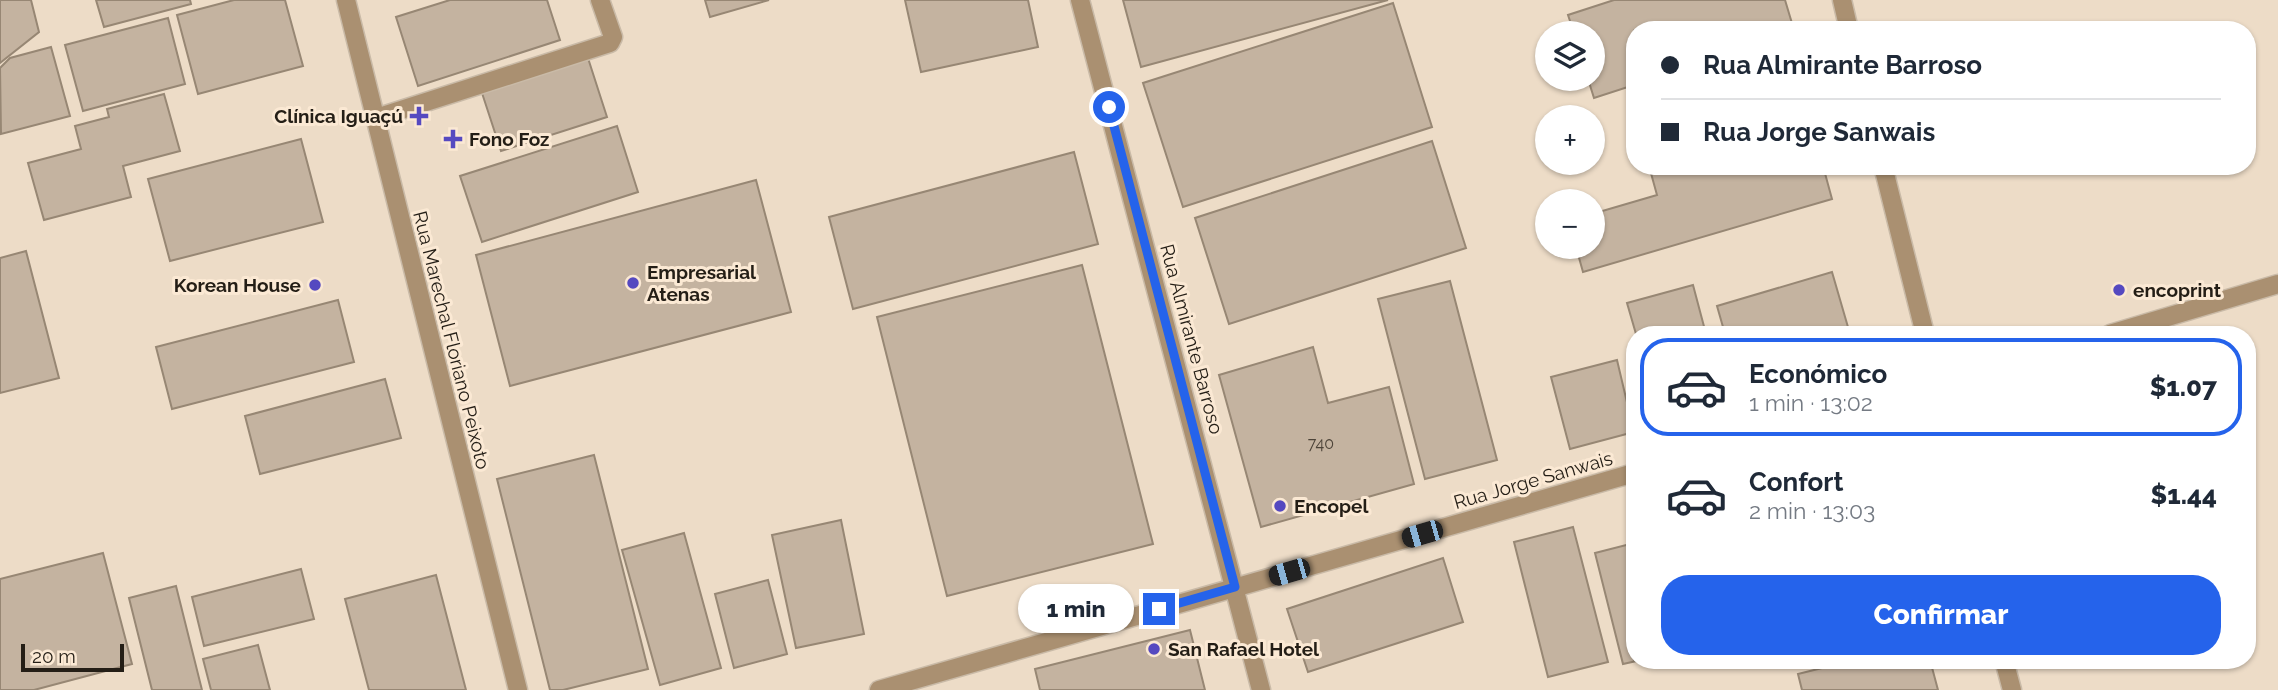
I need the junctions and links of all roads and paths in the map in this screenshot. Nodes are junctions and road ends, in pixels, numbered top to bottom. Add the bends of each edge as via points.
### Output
1 (346, 0) edge
2 (600, 0) edge
3 (1080, 0) edge
4 (1842, 0) edge
5 (1847, 21) edge
6 (376, 118) junction
7 (1885, 175) edge
8 (2278, 284) edge
9 (1923, 326) edge
10 (2137, 326) edge
11 (1626, 475) edge
12 (1235, 587) junction
13 (2006, 669) edge
14 (518, 690) edge
15 (879, 690) edge
16 (1261, 690) edge
17 (2012, 690) edge

1 - 6 street, Rua Marechal Floriano Peixoto
2 - 6 street via 610,43
3 - 12 street, Rua Almirante Barroso
4 - 5 street
6 - 14 street, Rua Marechal Floriano Peixoto
7 - 9 street
8 - 10 street
11 - 12 street, Rua Jorge Sanwais
12 - 15 street, Rua Jorge Sanwais
12 - 16 street, Rua Almirante Barroso
13 - 17 street

